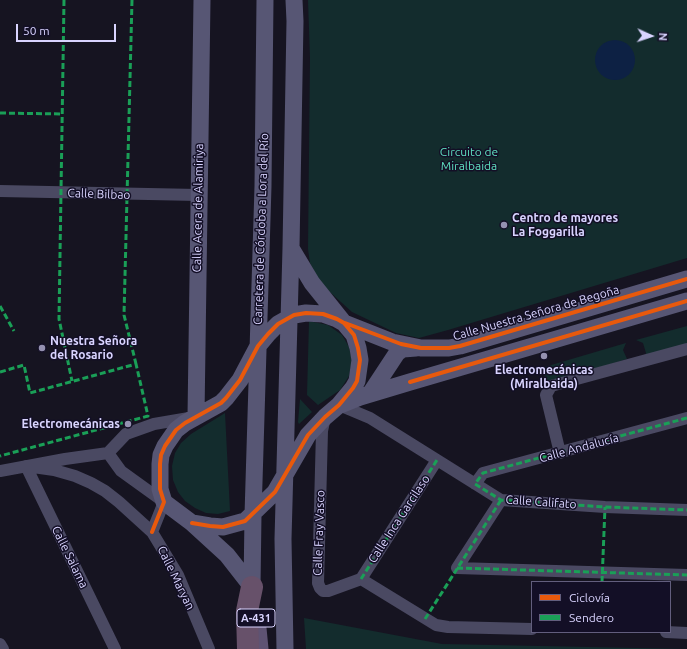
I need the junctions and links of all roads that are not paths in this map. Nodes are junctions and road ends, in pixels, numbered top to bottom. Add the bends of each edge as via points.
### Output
1 (202, 0) edge
2 (265, 0) edge
3 (294, 0) edge
4 (0, 192) edge
5 (198, 195) junction
6 (291, 248) junction
7 (687, 279) edge
8 (687, 301) edge
9 (289, 317) junction
10 (344, 323) junction
11 (258, 346) junction
12 (421, 348) junction
13 (687, 349) edge
14 (393, 358) junction
15 (410, 382) junction
16 (370, 394) junction
17 (340, 405) junction
18 (196, 416) junction
19 (325, 417) junction
20 (370, 418) junction
21 (687, 418) edge
22 (108, 453) junction
23 (560, 453) junction
24 (437, 460) junction
25 (26, 466) junction
26 (0, 470) edge
27 (285, 476) junction
28 (475, 484) junction
29 (501, 500) junction
30 (164, 502) junction
31 (687, 510) edge
32 (253, 515) junction
33 (192, 522) junction
34 (152, 532) junction
35 (687, 574) edge
36 (361, 579) junction
37 (252, 587) junction
38 (531, 629) edge
39 (671, 632) edge
40 (687, 633) edge
41 (0, 644) edge
42 (207, 648) edge
43 (3, 649) edge
44 (115, 649) edge
45 (248, 649) edge
46 (259, 649) edge
47 (286, 649) edge

1 - 5 street, Calle Acera de Alamiriya
2 - 11 street, Carretera de Córdoba a Lora del Río / A-431
3 - 6 street, A-431
4 - 5 street, Calle Bilbao
5 - 18 street, Calle Acera de Alamiriya
6 - 9 street, A-431
6 - 10 street via 312,283
7 - 12 street, Calle Nuestra Señora de Begoña via 460,346
8 - 15 street
9 - 10 street, Calle Nuestra Señora de Begoña via 316,313 332,316
9 - 11 street via 273,329
9 - 27 street, A-431
10 - 12 street, Calle Nuestra Señora de Begoña via 392,342
10 - 17 street via 357,341 360,360 353,388
11 - 18 street via 240,380 226,398
11 - 32 street, Carretera de Córdoba a Lora del Río / A-431
12 - 14 street via 403,349
13 - 23 street via 551,386 546,395
14 - 15 street via 394,373 398,378
14 - 16 street
15 - 16 street
16 - 17 street
16 - 20 street
17 - 19 street
17 - 20 street, Calle Califato
18 - 22 street via 154,424 126,434
18 - 30 street via 176,430 161,455 160,489
19 - 27 street via 302,444
19 - 36 street, Calle Fray Vasco via 322,431 318,583 323,591 328,591
20 - 24 street, Calle Califato
21 - 23 street, Calle Andalucía
22 - 25 street
22 - 30 street via 121,471
23 - 28 street, Calle Andalucía via 483,474
24 - 28 street, Calle Califato
24 - 36 street, Calle Inca Garcilaso
25 - 26 street
25 - 34 street, Calle Maryan via 54,470 91,483 119,502
25 - 44 street, Calle Salama
27 - 32 street via 275,492
27 - 47 street, A-431 via 283,546
28 - 29 street, Calle Califato
29 - 31 street, Calle Califato
29 - 35 street via 457,568
30 - 33 street
30 - 34 street
32 - 33 street via 246,521 223,527
32 - 37 street, Carretera de Córdoba a Lora del Río / A-431
33 - 37 street via 227,555
34 - 42 street, Calle Maryan via 178,575
36 - 38 street via 436,625
37 - 45 highway via 247,611
37 - 46 main road, Carretera de Córdoba a Lora del Río / A-431
39 - 40 street
41 - 43 street

